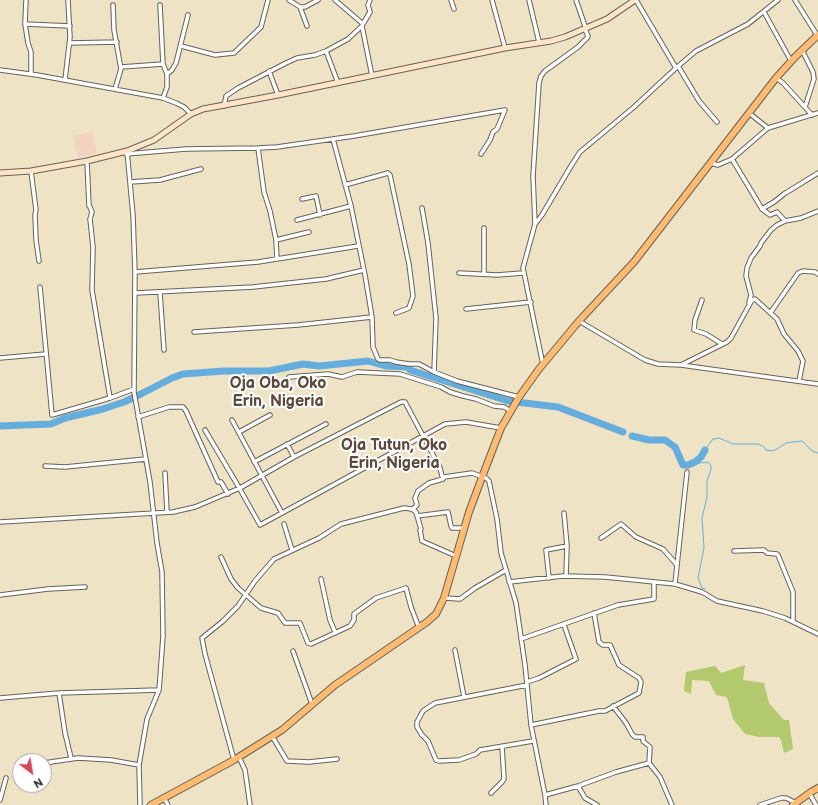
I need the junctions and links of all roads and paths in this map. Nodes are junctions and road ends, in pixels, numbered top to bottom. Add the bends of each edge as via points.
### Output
1 (26, 0) edge
2 (68, 0) edge
3 (268, 0) edge
4 (289, 0) edge
5 (318, 0) edge
6 (335, 0) edge
7 (370, 0) edge
8 (451, 0) edge
9 (492, 0) edge
10 (529, 0) edge
11 (576, 0) edge
12 (636, 0) edge
13 (778, 0) edge
14 (795, 0) edge
15 (113, 5) dead end
16 (160, 5) dead end
17 (300, 7) junction
18 (454, 9) dead end
19 (764, 12) junction
20 (188, 15) dead end
21 (25, 24) junction
22 (362, 25) junction
23 (70, 26) junction
24 (307, 26) dead end
25 (586, 29) junction
26 (818, 35) edge
27 (117, 42) junction
28 (539, 42) junction
29 (70, 43) junction
30 (181, 46) junction
31 (505, 48) junction
32 (802, 50) junction
33 (326, 52) junction
34 (791, 61) junction
35 (163, 64) junction
36 (121, 67) junction
37 (677, 67) junction
38 (0, 70) edge
39 (269, 71) junction
40 (32, 74) junction
41 (167, 74) junction
42 (372, 76) junction
43 (776, 78) junction
44 (65, 80) junction
45 (338, 83) junction
46 (115, 89) junction
47 (278, 96) junction
48 (163, 98) junction
49 (224, 106) junction
50 (805, 107) junction
51 (749, 113) junction
52 (818, 113) edge
53 (191, 114) junction
54 (812, 115) junction
55 (717, 122) dead end
56 (768, 128) junction
57 (333, 139) junction
58 (258, 148) junction
59 (126, 153) junction
60 (481, 154) dead end
61 (732, 159) junction
62 (86, 161) junction
63 (710, 163) junction
64 (201, 169) dead end
65 (31, 171) junction
66 (0, 173) edge
67 (818, 175) edge
68 (130, 182) junction
69 (345, 185) junction
70 (302, 200) dead end
71 (350, 206) junction
72 (422, 208) dead end
73 (762, 209) junction
74 (818, 211) edge
75 (320, 215) junction
76 (296, 220) dead end
77 (785, 221) junction
78 (535, 224) junction
79 (484, 228) dead end
80 (309, 232) dead end
81 (276, 240) junction
82 (358, 246) junction
83 (277, 259) junction
84 (39, 261) dead end
85 (364, 270) junction
86 (135, 272) junction
87 (459, 273) dead end
88 (523, 273) junction
89 (484, 274) junction
90 (818, 274) edge
91 (40, 287) dead end
92 (160, 292) junction
93 (136, 294) junction
94 (702, 300) dead end
95 (531, 302) junction
96 (747, 308) junction
97 (466, 309) dead end
98 (771, 312) junction
99 (396, 313) dead end
100 (372, 317) junction
101 (579, 320) junction
102 (194, 332) dead end
103 (722, 344) junction
104 (164, 350) dead end
105 (46, 354) junction
106 (0, 358) edge
107 (681, 364) junction
108 (543, 365) junction
109 (434, 372) junction
110 (289, 376) dead end
111 (799, 381) junction
112 (818, 384) edge
113 (134, 391) junction
114 (110, 398) junction
115 (518, 398) junction
116 (511, 411) junction
117 (270, 415) dead end
118 (138, 417) junction
119 (232, 420) dead end
120 (326, 424) dead end
121 (502, 428) junction
122 (205, 430) dead end
123 (238, 432) junction
124 (423, 437) junction
125 (287, 444) junction
126 (294, 457) junction
127 (146, 459) junction
128 (254, 462) junction
129 (45, 466) dead end
130 (687, 472) dead end
131 (165, 473) dead end
132 (262, 476) junction
133 (444, 477) junction
134 (482, 477) junction
135 (240, 488) junction
136 (228, 494) junction
137 (413, 509) junction
138 (167, 512) junction
139 (282, 513) junction
140 (564, 513) dead end
141 (153, 514) junction
142 (417, 516) junction
143 (0, 522) edge
144 (284, 524) dead end
145 (464, 528) junction
146 (600, 538) dead end
147 (567, 546) junction
148 (292, 550) junction
149 (734, 551) dead end
150 (456, 556) junction
151 (221, 557) dead end
152 (677, 565) junction
153 (506, 570) junction
154 (566, 576) junction
155 (322, 578) dead end
156 (549, 578) junction
157 (509, 582) junction
158 (654, 582) junction
159 (675, 584) junction
160 (85, 587) dead end
161 (0, 595) edge
162 (245, 595) junction
163 (444, 598) junction
164 (594, 613) junction
165 (793, 621) junction
166 (564, 624) junction
167 (419, 628) junction
168 (335, 632) junction
169 (817, 633) edge
170 (521, 639) junction
171 (455, 650) dead end
172 (293, 652) dead end
173 (527, 683) junction
174 (159, 690) junction
175 (59, 693) junction
176 (464, 697) junction
177 (0, 698) edge
178 (312, 704) junction
179 (613, 706) junction
180 (530, 725) junction
181 (272, 736) junction
182 (533, 741) junction
183 (502, 746) junction
184 (71, 758) junction
185 (237, 758) junction
186 (337, 759) dead end
187 (52, 762) edge
188 (649, 763) junction
189 (138, 764) junction
190 (6, 778) dead end
191 (578, 786) junction
192 (818, 788) edge
193 (491, 793) dead end
194 (809, 793) junction
195 (546, 795) junction
196 (164, 798) junction
197 (0, 800) edge
198 (794, 804) edge
199 (140, 805) edge
200 (151, 805) edge
201 (168, 805) edge
202 (250, 805) edge
203 (546, 805) edge
204 (597, 805) edge
205 (672, 805) edge
206 (760, 805) edge
207 (816, 805) edge

1 - 21 street
2 - 23 street
3 - 30 street via 261,27 234,54 215,56
4 - 17 street
5 - 17 street via 309,6
6 - 22 street
7 - 22 street via 370,12
8 - 18 street
9 - 31 street
10 - 28 street
11 - 25 street
12 - 25 street
12 - 37 street
13 - 19 street
14 - 26 street
15 - 27 street
16 - 35 street
17 - 24 street
19 - 34 street
19 - 37 street via 748,24 696,51
20 - 30 street
21 - 23 street
21 - 40 street via 31,52
22 - 33 street via 348,39
22 - 42 street
23 - 29 street
25 - 28 street via 565,37
25 - 78 street via 587,38 545,71 539,82 533,176
26 - 32 main road
27 - 29 street
27 - 36 street
28 - 31 street
29 - 44 street
30 - 41 street via 176,63
31 - 42 street
32 - 34 main road
32 - 50 street via 814,79
33 - 39 street via 297,58
33 - 45 street
34 - 43 main road
35 - 36 street
35 - 41 street
36 - 46 street
37 - 55 street via 699,101
37 - 78 street via 580,152
38 - 40 street
39 - 47 street
39 - 49 street via 229,94 225,98
40 - 44 street
41 - 48 street via 167,87
42 - 45 street
43 - 50 street
43 - 51 main road
44 - 46 street
45 - 47 street
46 - 48 street
47 - 49 street
48 - 53 street via 180,105
49 - 53 street via 203,109
50 - 54 street
51 - 56 street
51 - 63 main road
52 - 54 street
53 - 59 street via 154,140
54 - 56 street
56 - 61 street
57 - 58 street
57 - 60 street via 504,110 497,129
57 - 69 street
58 - 59 street
58 - 81 street via 264,192
59 - 62 street
59 - 68 street
61 - 63 street via 718,165
61 - 73 street
62 - 65 street
62 - 114 street via 89,206 92,212 92,290
63 - 101 main road via 634,262
64 - 68 street via 160,180
65 - 66 street
65 - 84 street
67 - 73 street
68 - 86 street
69 - 71 street
69 - 99 street via 388,173 390,175 409,264 413,296 409,308
70 - 75 street via 316,196
71 - 75 street
71 - 82 street
72 - 109 street via 436,318
73 - 77 street via 770,215 777,212
74 - 77 street
75 - 76 street
77 - 96 street via 771,230 750,261 746,276 751,295
78 - 88 street
79 - 89 street
80 - 81 street
81 - 83 street
82 - 83 street
82 - 85 street
83 - 86 street
85 - 92 street via 319,280 254,287
85 - 100 street
86 - 93 street
87 - 89 street
88 - 89 street
88 - 95 street
90 - 98 street via 803,271 798,273
91 - 105 street
92 - 93 street
92 - 104 street
93 - 113 street
94 - 103 street via 694,330
95 - 97 street
95 - 108 street
96 - 98 street via 755,299
96 - 103 street via 734,334
98 - 111 street via 803,361
100 - 102 street
100 - 109 street via 373,347 378,360 419,364
101 - 107 street via 645,360 658,364
101 - 108 main road
103 - 107 street
105 - 106 street
105 - 114 street via 52,416
107 - 111 street
108 - 115 main road
109 - 115 street via 456,381
110 - 116 street via 328,374 342,377 357,372 400,374
111 - 112 street
113 - 114 street
113 - 118 street
115 - 116 main road
116 - 121 main road
117 - 123 street
118 - 127 street
118 - 136 street via 169,406 182,407 218,482 221,482
119 - 123 street
120 - 125 street
121 - 124 street via 466,422 445,424
121 - 134 main road
122 - 135 street
123 - 128 street
124 - 126 street via 404,402 401,402
124 - 133 street
124 - 139 street
125 - 126 street
125 - 128 street
126 - 132 street
127 - 129 street via 65,467
127 - 141 street
128 - 132 street
130 - 152 street
131 - 138 street
132 - 135 street
132 - 139 street
133 - 134 street via 472,473
133 - 137 street via 428,483 418,491 415,498 417,505
134 - 145 main road
134 - 153 street via 489,481 492,492
135 - 136 street
135 - 139 street via 260,525
136 - 138 street via 195,507
137 - 142 street
137 - 148 street via 404,508 341,524 319,538
138 - 141 street
140 - 147 street
141 - 143 street
141 - 174 street via 162,572 163,636
142 - 145 street via 448,512 452,528
142 - 150 street via 422,541
144 - 148 street
145 - 150 main road
146 - 152 street via 621,524 636,537 663,549
147 - 154 street
147 - 156 street via 546,550
148 - 162 street via 274,559
149 - 165 street via 764,550 777,554 793,592
150 - 163 main road
151 - 162 street via 231,580
152 - 159 street
153 - 157 street
153 - 163 street via 460,599
154 - 156 street
154 - 158 street
155 - 168 street via 330,620
156 - 157 street
157 - 170 street via 516,603
158 - 159 street
158 - 164 street via 654,599 618,605
159 - 165 street via 702,592 717,601 763,611
160 - 161 street
162 - 168 street via 261,608 278,613 286,624 300,623 308,643 311,644
162 - 185 street via 238,606 203,636 202,640
163 - 167 main road via 436,614
164 - 166 street
164 - 179 street via 599,642 610,645 619,665 635,674 641,682 636,695
165 - 169 street
166 - 170 street
166 - 173 street via 576,659
167 - 168 street via 406,588 376,598 354,614 350,626
167 - 178 main road via 351,673
170 - 173 street
171 - 176 street
172 - 178 street
173 - 176 street
173 - 180 street
174 - 175 street
174 - 189 street via 147,719
175 - 177 street
175 - 184 street
176 - 183 street via 429,706 423,710 417,722 419,731 428,741 436,760 459,760 480,750
178 - 181 main road
179 - 180 street via 605,711
179 - 188 street via 632,734 643,738 650,747
180 - 182 street
181 - 185 main road
181 - 186 street via 287,761
182 - 183 street
182 - 195 street
183 - 193 street via 504,779
184 - 187 street
184 - 189 street
185 - 196 main road
185 - 202 street via 245,770
188 - 191 street
188 - 205 street via 660,777
189 - 199 street
190 - 197 street
191 - 195 street
191 - 204 street via 585,798
192 - 194 main road
194 - 198 main road
194 - 207 street
195 - 203 street
196 - 200 main road
196 - 201 street
198 - 206 street via 782,798

